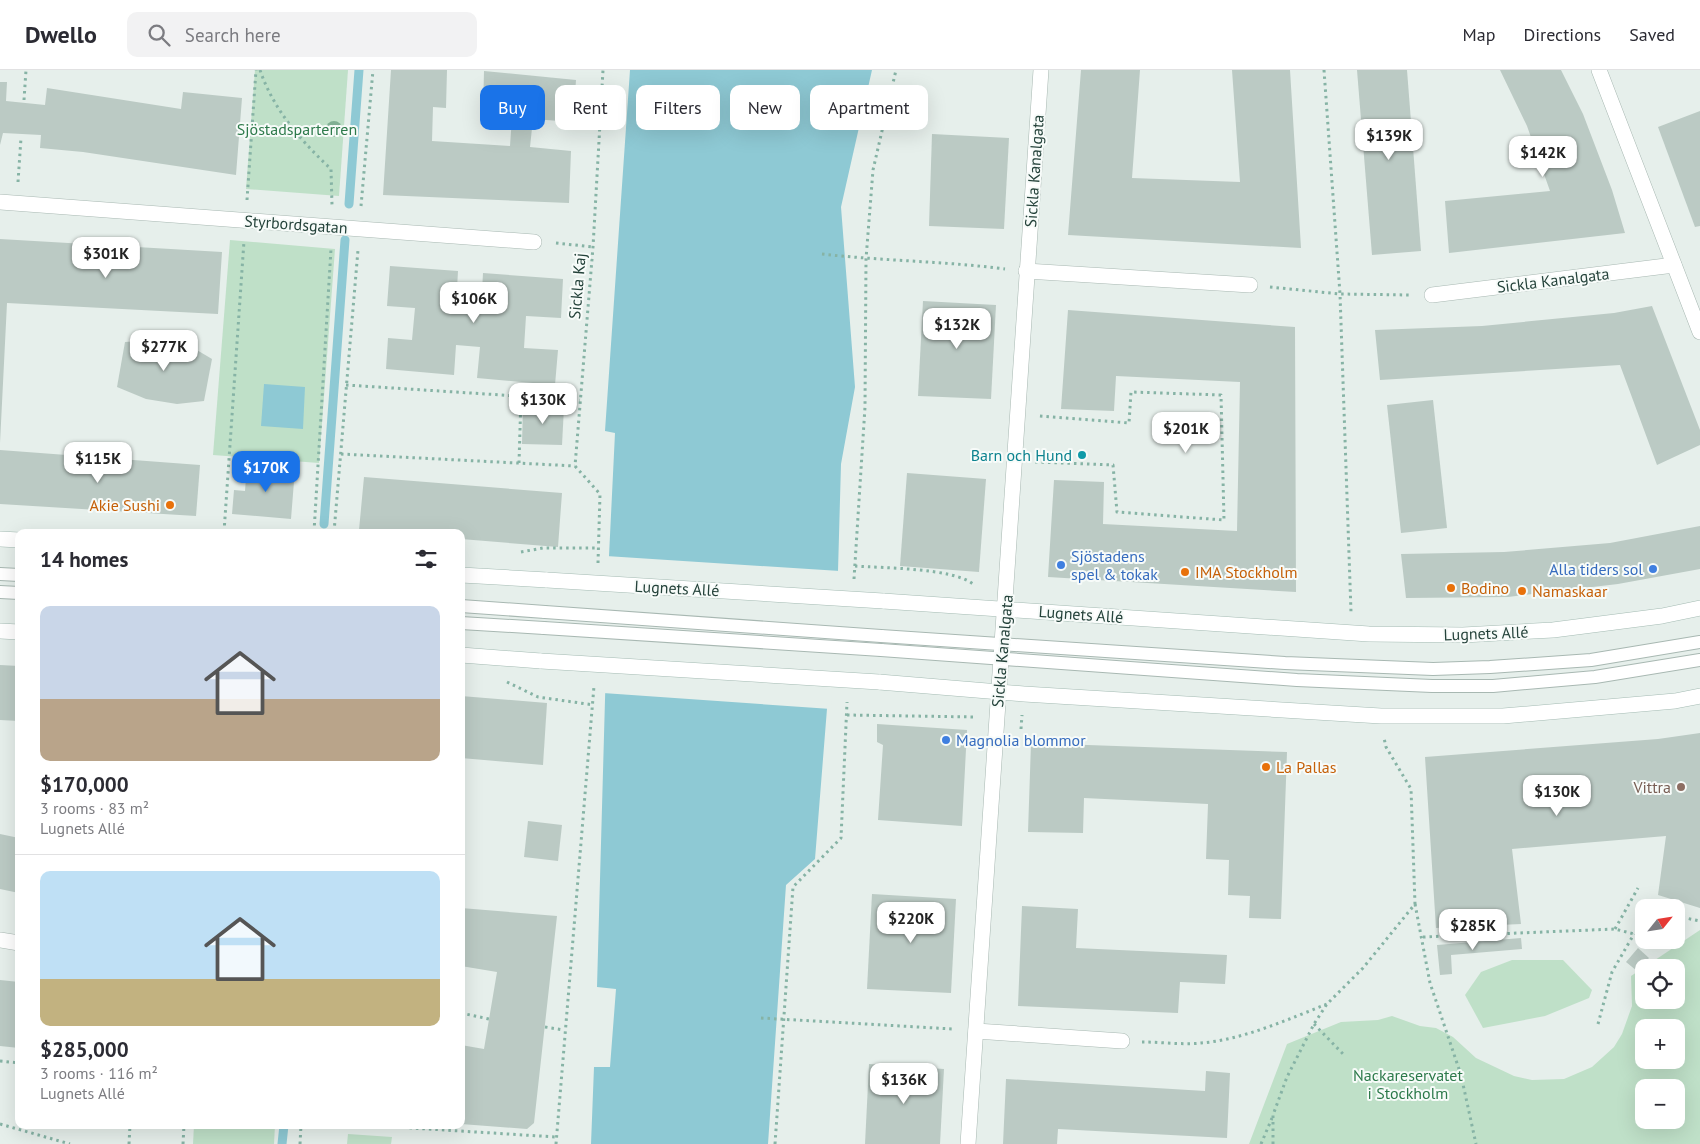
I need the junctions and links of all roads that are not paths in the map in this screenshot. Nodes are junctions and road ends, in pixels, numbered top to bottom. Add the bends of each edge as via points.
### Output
1 (1041, 70) edge
2 (1599, 70) edge
3 (0, 202) edge
4 (534, 242) road end
5 (1674, 264) junction
6 (1026, 272) junction
7 (1250, 285) road end
8 (1432, 295) road end
9 (1700, 332) edge
10 (0, 539) edge
11 (15, 540) edge
12 (0, 574) edge
13 (15, 575) edge
14 (465, 575) edge
15 (0, 592) edge
16 (15, 593) edge
17 (465, 606) edge
18 (1005, 608) junction
19 (1700, 608) edge
20 (465, 623) edge
21 (0, 631) edge
22 (15, 632) edge
23 (1700, 642) edge
24 (1002, 651) junction
25 (465, 655) edge
26 (1700, 660) edge
27 (998, 692) junction
28 (1700, 696) edge
29 (0, 940) edge
30 (15, 942) edge
31 (976, 1031) junction
32 (1122, 1041) dead end
33 (968, 1144) edge

1 - 6 street, Sickla Kanalgata
2 - 5 street
3 - 4 street, Styrbordsgatan
5 - 8 street, Sickla Kanalgata
5 - 9 street
6 - 7 street
6 - 18 street, Sickla Kanalgata
10 - 11 street
12 - 13 lane
14 - 18 street, Lugnets Allé, bridge
15 - 16 lane
17 - 24 lane, bridge via 881,636
18 - 19 street, Lugnets Allé via 1369,634 1453,635 1553,630
18 - 24 street, Sickla Kanalgata
20 - 24 lane, bridge via 880,650
21 - 22 street
23 - 24 lane via 1591,660 1433,668
24 - 26 lane via 1288,679 1432,686 1493,686 1595,677
24 - 27 street, Sickla Kanalgata
25 - 27 street, bridge
27 - 28 street via 1381,716 1503,716
27 - 31 street, Sickla Kanalgata
29 - 30 street
31 - 32 street
31 - 33 street, Sickla Kanalgata

